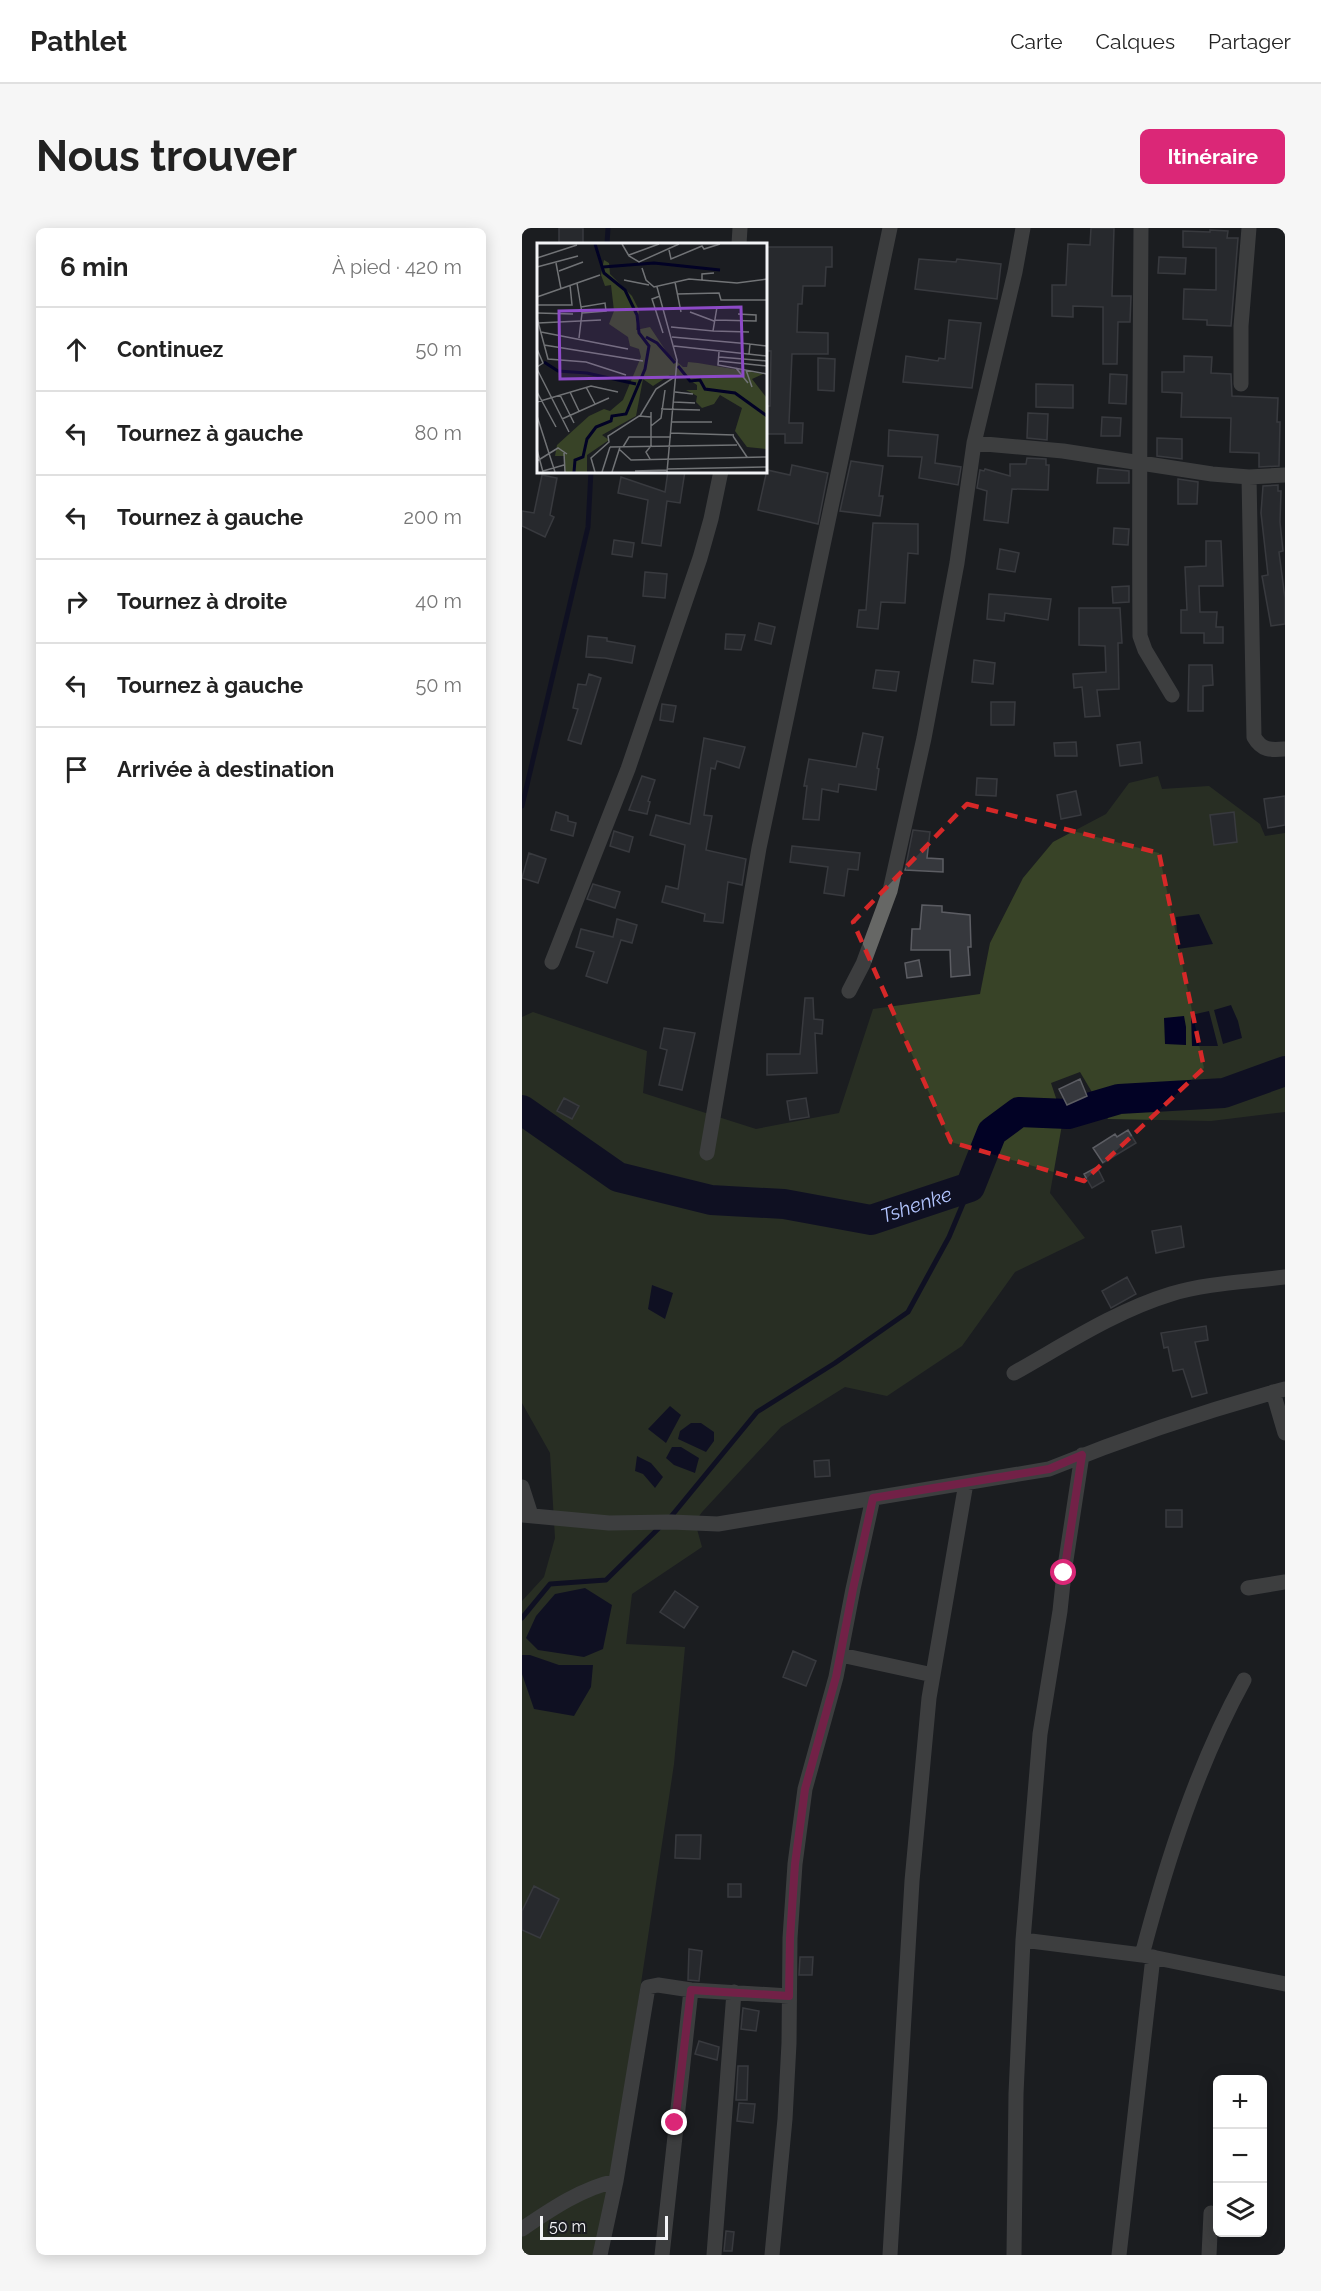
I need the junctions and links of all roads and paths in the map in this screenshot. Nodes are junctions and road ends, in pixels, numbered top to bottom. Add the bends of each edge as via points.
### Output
1 (740, 228) edge
2 (890, 228) edge
3 (1023, 228) edge
4 (1141, 228) edge
5 (1249, 228) edge
6 (739, 243) edge
7 (1241, 384) dead end
8 (974, 443) junction
9 (1141, 463) junction
10 (722, 472) edge
11 (1285, 475) edge
12 (1249, 477) junction
13 (1172, 695) dead end
14 (1285, 749) edge
15 (552, 962) dead end
16 (849, 991) dead end
17 (707, 1153) dead end
18 (1285, 1277) edge
19 (1014, 1373) dead end
20 (1279, 1390) edge
21 (1285, 1433) edge
22 (1082, 1455) junction
23 (966, 1483) junction
24 (522, 1486) edge
25 (873, 1498) junction
26 (527, 1515) edge
27 (1285, 1582) edge
28 (1248, 1588) dead end
29 (841, 1654) junction
30 (933, 1675) junction
31 (1244, 1680) dead end
32 (1023, 1940) junction
33 (1147, 1956) junction
34 (1285, 1984) edge
35 (691, 1990) junction
36 (734, 1992) junction
37 (789, 1996) junction
38 (616, 2181) junction
39 (1211, 2213) dead end
40 (522, 2229) edge
41 (600, 2255) edge
42 (662, 2255) edge
43 (714, 2255) edge
44 (772, 2255) edge
45 (890, 2255) edge
46 (1014, 2255) edge
47 (1119, 2255) edge
48 (1209, 2255) edge

1 - 6 street
2 - 17 street via 759,848
3 - 8 street
4 - 9 street
5 - 7 street
8 - 9 street
8 - 16 street via 957,562 890,891
9 - 12 street
9 - 13 street via 1140,636
10 - 15 street via 700,558 628,769
11 - 12 street
12 - 14 street via 1254,737 1268,750
18 - 19 street via 1170,1294 1117,1316
20 - 21 street
20 - 22 street
22 - 23 street via 1049,1469
22 - 32 street via 1040,1734
23 - 25 street
23 - 30 street
24 - 26 street
25 - 26 street via 718,1524 609,1523
25 - 29 street
27 - 28 street
29 - 30 street
29 - 37 street via 805,1789 795,1864
30 - 45 street via 912,1881
31 - 33 street via 1207,1753 1163,1878
32 - 33 street
32 - 46 street
33 - 34 street
33 - 47 street
35 - 36 street
35 - 38 street via 648,1987
35 - 42 street
36 - 37 street
36 - 43 street
37 - 44 street via 785,2119
38 - 40 street via 574,2198
38 - 41 street
39 - 48 street

